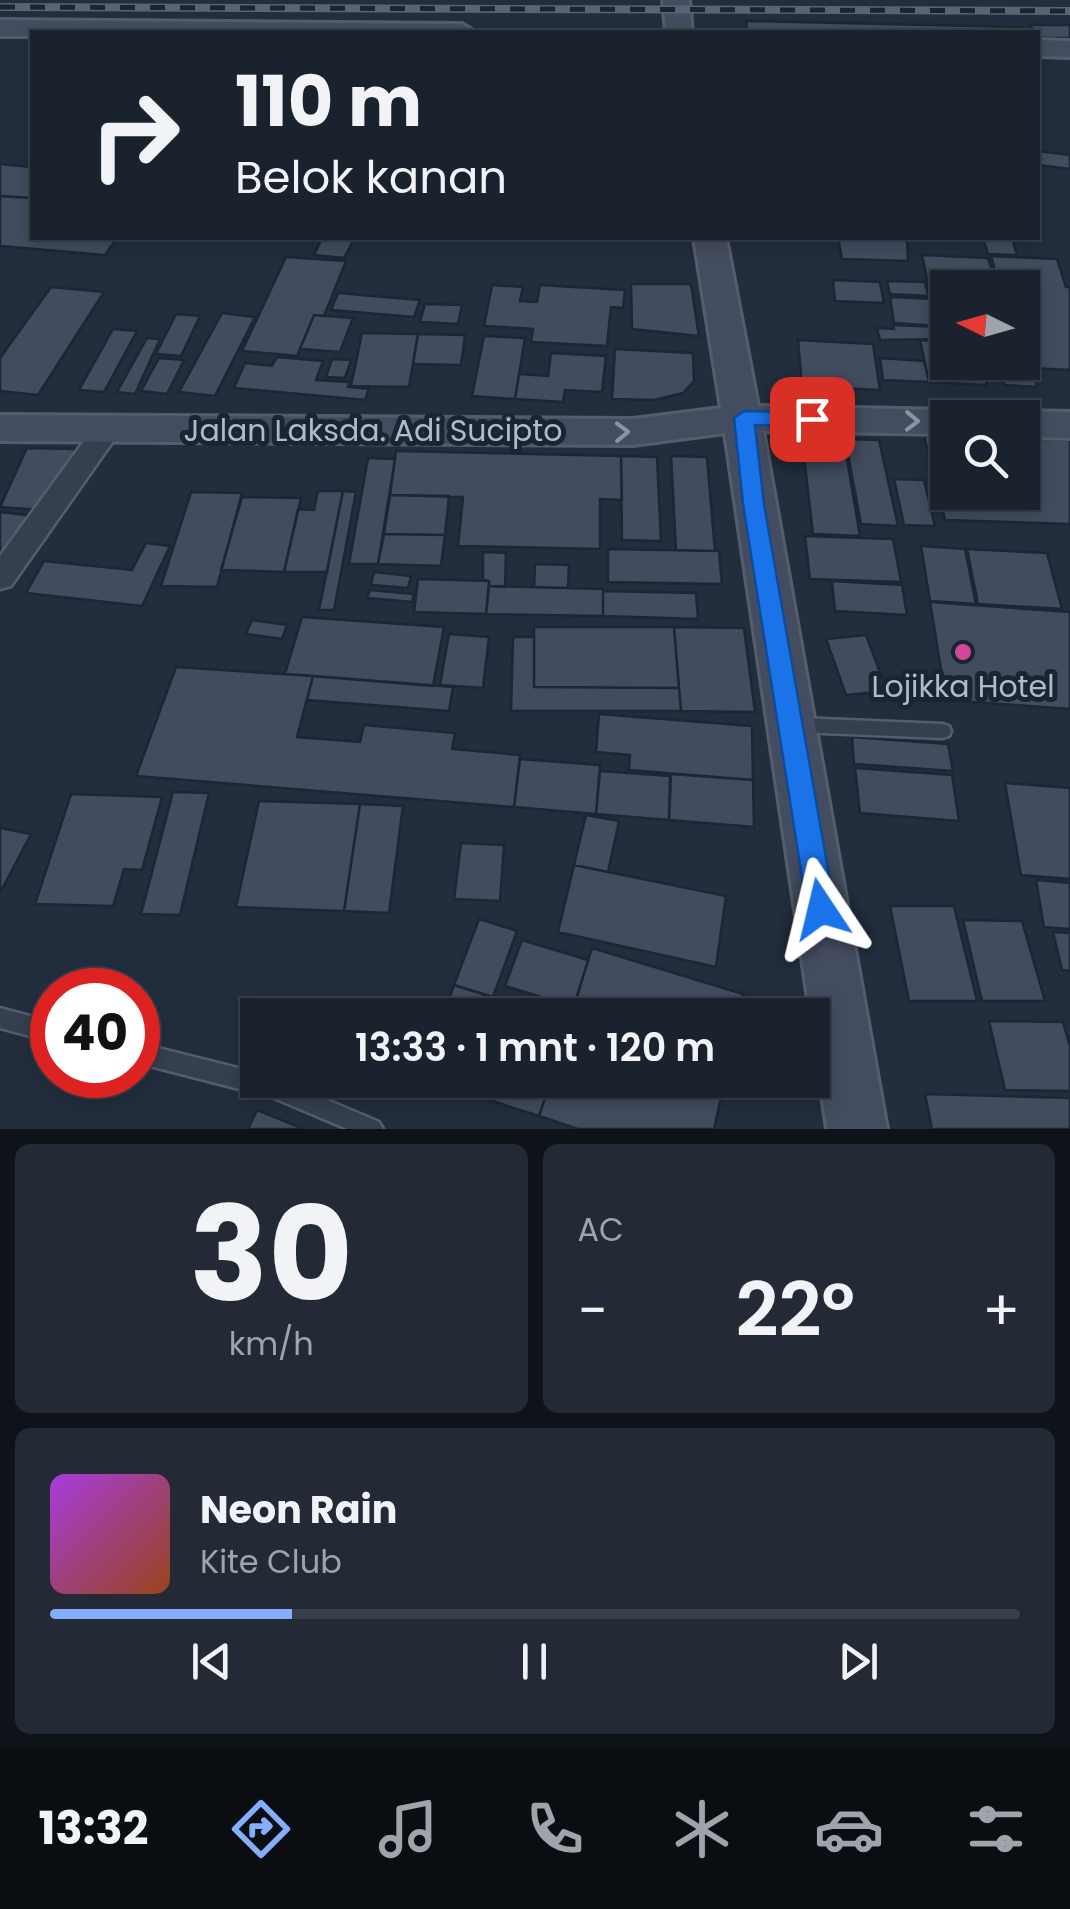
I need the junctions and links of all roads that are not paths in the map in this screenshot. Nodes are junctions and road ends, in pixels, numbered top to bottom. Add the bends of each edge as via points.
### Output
1 (676, 0) edge
2 (0, 28) edge
3 (231, 30) edge
4 (679, 30) edge
5 (1040, 48) edge
6 (1070, 49) edge
7 (710, 240) edge
8 (744, 418) junction
9 (930, 422) edge
10 (1040, 424) edge
11 (1070, 424) edge
12 (0, 428) edge
13 (108, 428) junction
14 (0, 578) edge
15 (790, 725) junction
16 (943, 731) dead end
17 (0, 1018) edge
18 (30, 1026) edge
19 (160, 1059) edge
20 (372, 1129) edge
21 (857, 1129) edge

1 - 4 street
2 - 3 street
5 - 6 street
7 - 8 street
8 -> 9 street, Jalan Laksda. Adi Sucipto
13 -> 8 street, Jalan Laksda. Adi Sucipto via 633,432
8 - 15 street
10 - 11 street
12 - 13 street, Jalan Laksda. Adi Sucipto
13 - 14 street
15 - 16 lane
15 - 21 street
17 - 18 lane
19 - 20 lane via 274,1088

